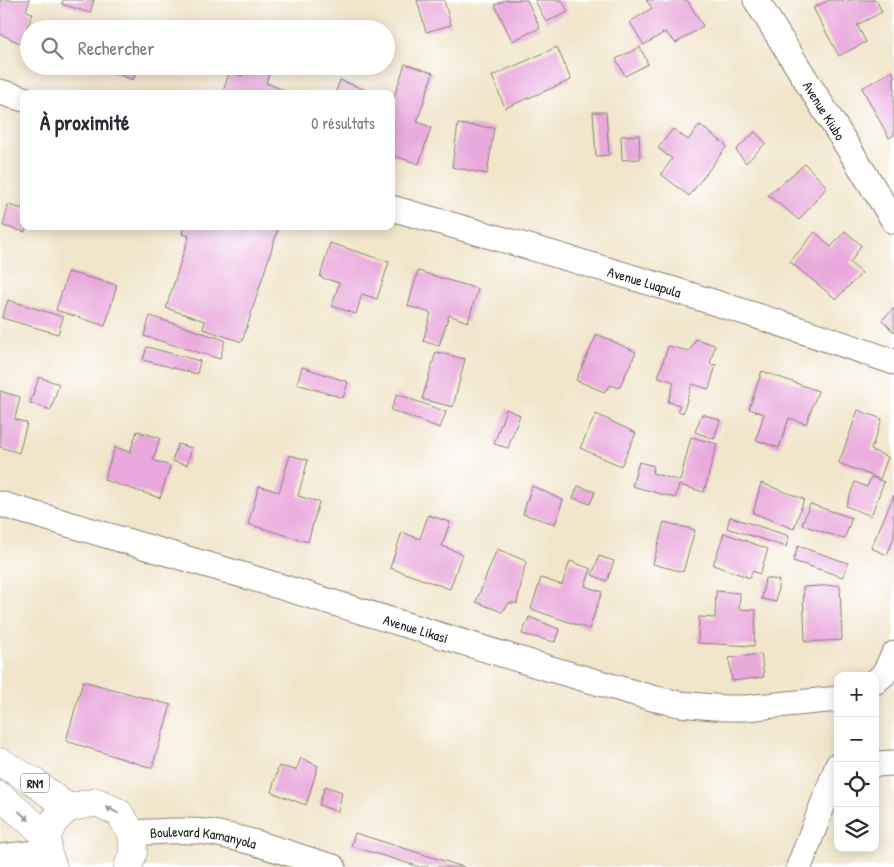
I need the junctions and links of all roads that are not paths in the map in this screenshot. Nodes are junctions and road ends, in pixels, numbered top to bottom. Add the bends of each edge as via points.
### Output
1 (756, 0) edge
2 (0, 92) edge
3 (20, 97) edge
4 (395, 209) edge
5 (894, 221) edge
6 (894, 362) edge
7 (0, 504) edge
8 (894, 654) edge
9 (879, 678) edge
10 (834, 699) edge
11 (0, 762) edge
12 (894, 763) edge
13 (879, 764) edge
14 (834, 778) edge
15 (0, 796) edge
16 (68, 808) junction
17 (132, 834) junction
18 (49, 852) edge
19 (0, 857) edge
20 (128, 867) edge
21 (333, 867) edge
22 (800, 867) edge

1 - 5 street, Avenue Kiubo
2 - 3 street
4 - 6 street, Avenue Luapula via 643,281
7 - 10 street, Avenue Likasi via 652,698 725,708
8 - 9 street
11 - 16 highway, RN1 via 33,781
12 - 13 street
14 - 22 street
15 -> 18 highway, RN1
17 -> 16 highway via 119,813 97,802
16 - 18 highway via 54,821
17 - 20 highway via 133,852
17 - 21 street, Boulevard Kamanyola via 205,832
18 - 19 street

